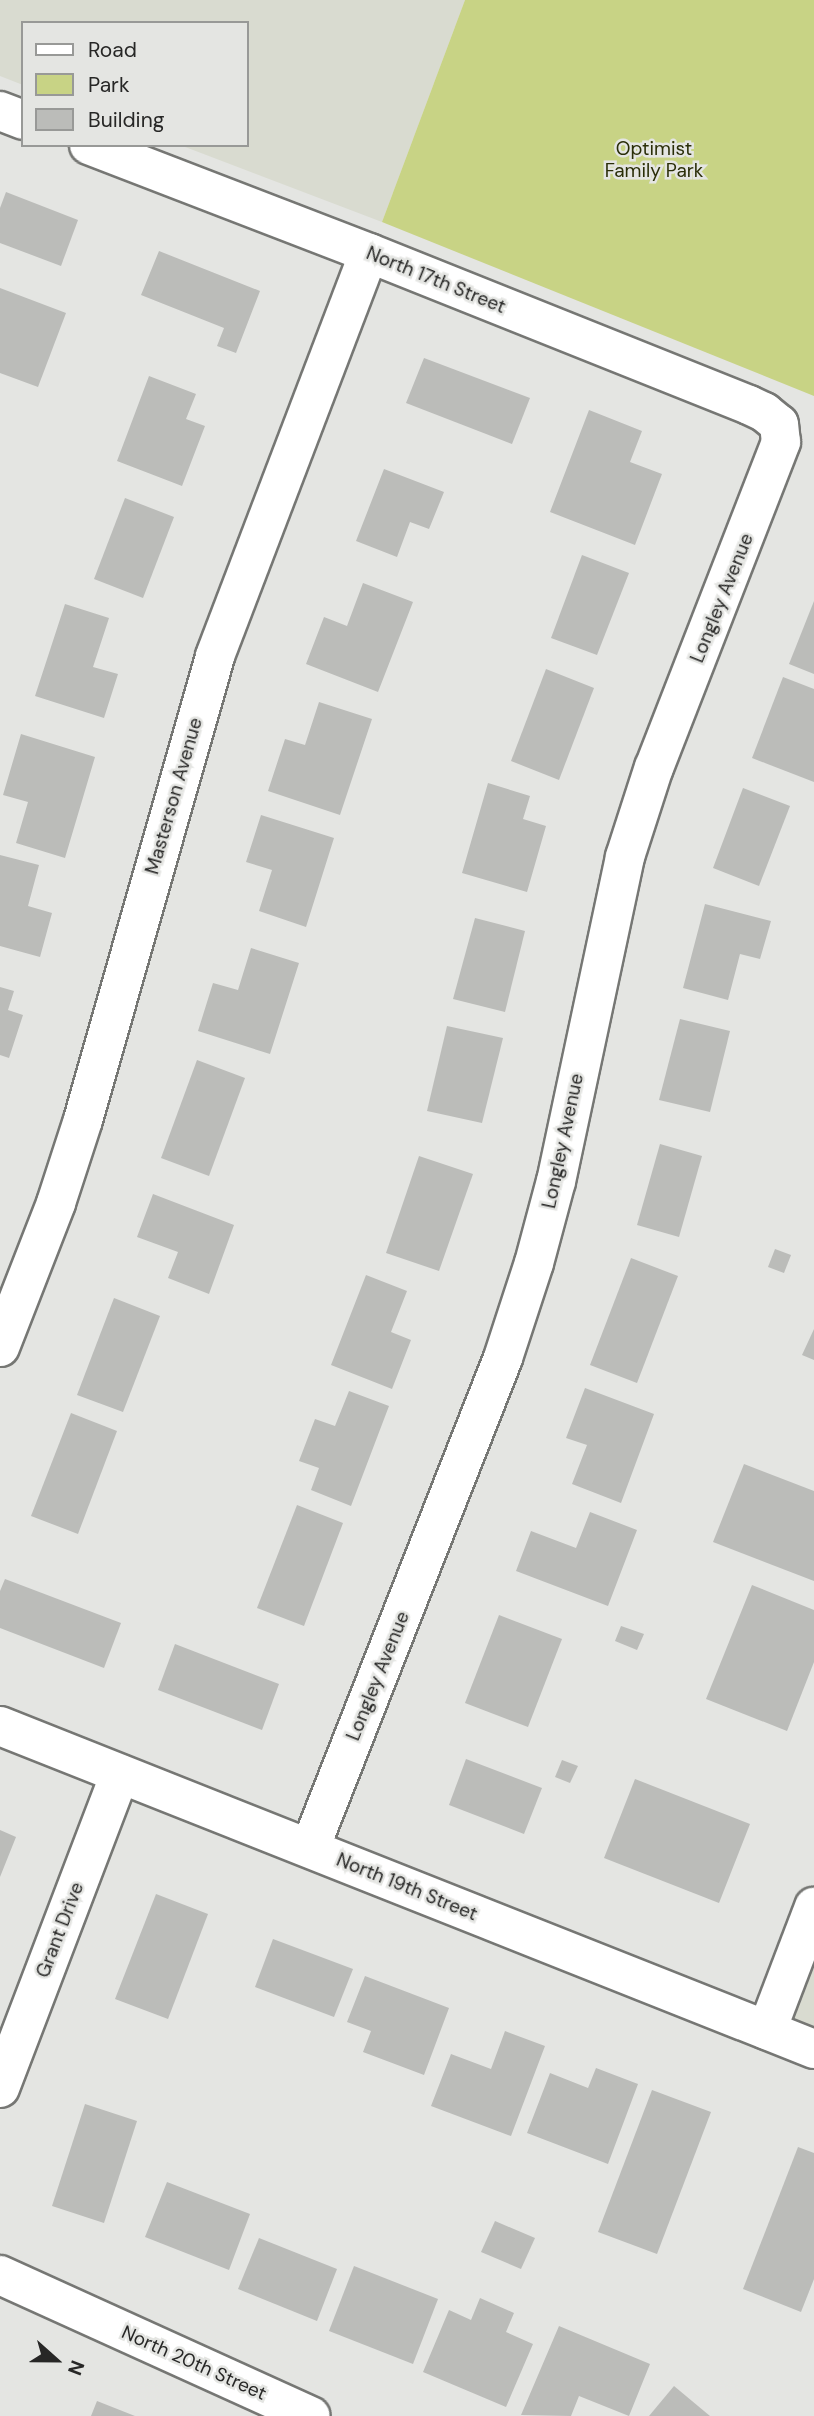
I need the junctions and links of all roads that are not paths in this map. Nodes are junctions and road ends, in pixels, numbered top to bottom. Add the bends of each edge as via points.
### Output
1 (0, 111) edge
2 (21, 119) edge
3 (94, 147) edge
4 (369, 253) junction
5 (779, 425) joint
6 (0, 1347) edge
7 (0, 1726) edge
8 (120, 1774) junction
9 (310, 1848) junction
10 (814, 1908) edge
11 (767, 2030) junction
12 (814, 2049) edge
13 (0, 2088) edge
14 (0, 2276) edge
15 (311, 2416) edge

1 - 2 street
3 - 4 street, North 17th Street
4 - 5 street, North 17th Street via 749,405
4 - 6 street, Masterson Avenue via 215,656 83,1120
5 - 9 street, Longley Avenue via 778,457 654,767 625,857 556,1181 503,1358
7 - 8 street, North 19th Street
8 - 9 street, North 19th Street
8 - 13 street, Grant Drive
9 - 11 street, North 19th Street
10 - 11 street
11 - 12 street, North 19th Street
14 - 15 street, North 20th Street

